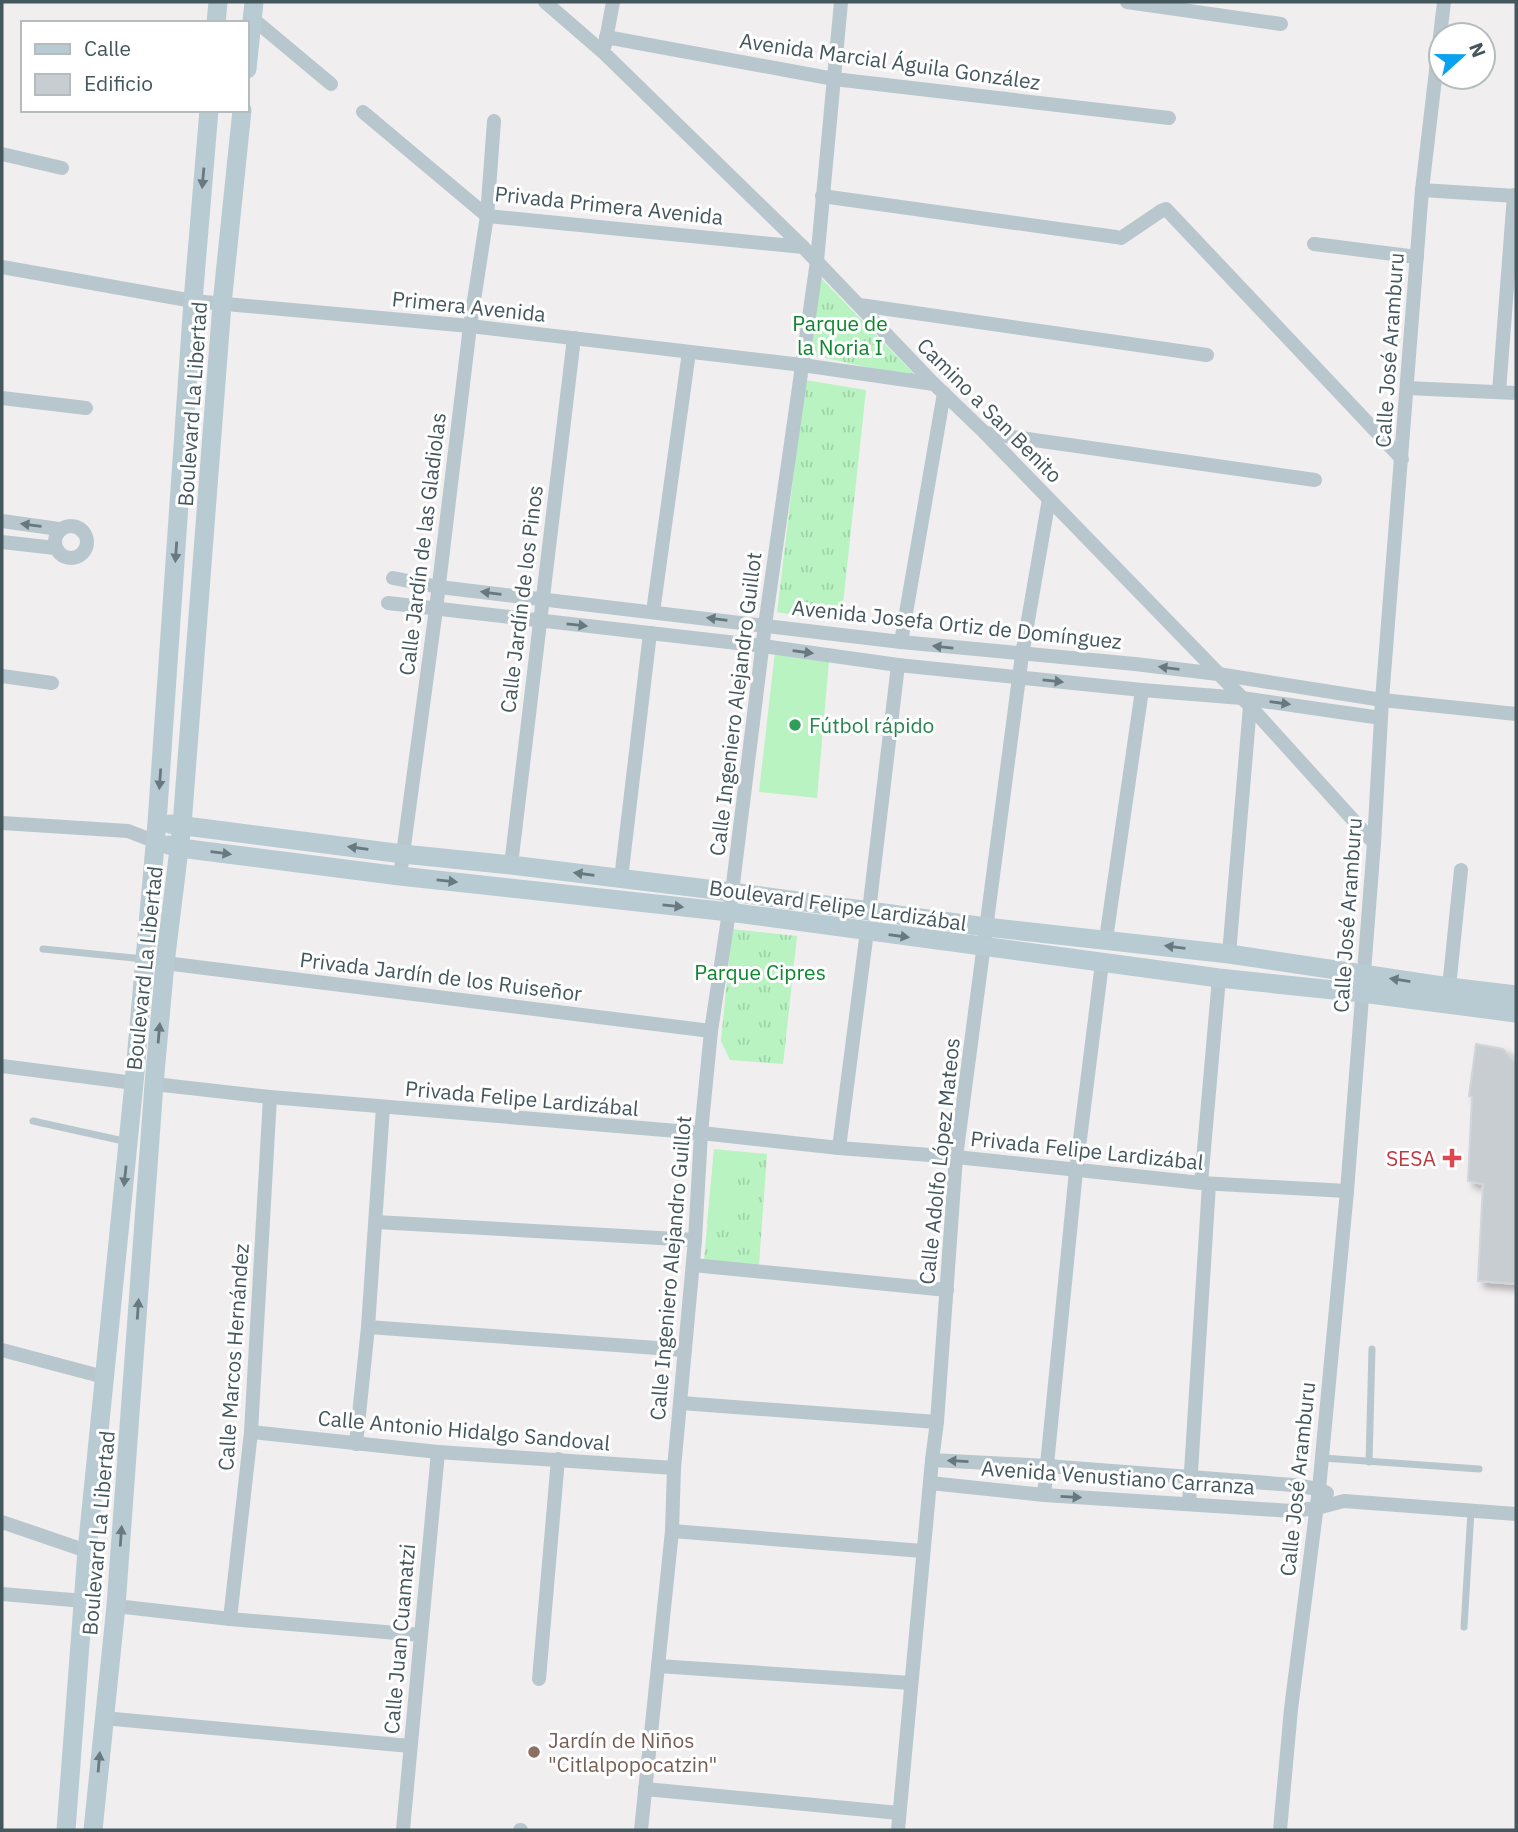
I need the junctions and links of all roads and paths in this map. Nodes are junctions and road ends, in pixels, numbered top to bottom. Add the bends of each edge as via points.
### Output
1 (218, 2) edge
2 (545, 2) edge
3 (613, 2) edge
4 (841, 2) edge
5 (1127, 2) edge
6 (1444, 2) edge
7 (253, 10) edge
8 (216, 21) edge
9 (1281, 24) dead end
10 (606, 37) junction
11 (604, 53) junction
12 (248, 59) edge
13 (834, 79) junction
14 (331, 84) dead end
15 (363, 111) dead end
16 (209, 112) edge
17 (243, 112) edge
18 (1168, 118) dead end
19 (494, 121) dead end
20 (2, 153) edge
21 (62, 168) dead end
22 (1422, 190) junction
23 (1515, 195) edge
24 (822, 196) junction
25 (488, 216) junction
26 (1314, 244) dead end
27 (803, 247) junction
28 (1417, 257) junction
29 (817, 261) junction
30 (2, 267) edge
31 (193, 301) junction
32 (222, 304) junction
33 (860, 305) junction
34 (470, 326) junction
35 (574, 338) junction
36 (689, 352) junction
37 (1207, 355) dead end
38 (802, 365) junction
39 (1407, 388) junction
40 (939, 389) junction
41 (1499, 392) junction
42 (1516, 393) edge
43 (2, 398) edge
44 (86, 408) dead end
45 (985, 433) junction
46 (1402, 459) junction
47 (1315, 480) dead end
48 (1049, 499) junction
49 (2, 522) edge
50 (59, 529) junction
51 (2, 542) edge
52 (55, 548) junction
53 (393, 578) dead end
54 (439, 587) junction
55 (542, 599) junction
56 (388, 603) dead end
57 (436, 609) junction
58 (653, 612) junction
59 (540, 621) junction
60 (765, 625) junction
61 (650, 633) junction
62 (901, 642) junction
63 (763, 646) junction
64 (1022, 655) junction
65 (898, 665) junction
66 (1218, 674) junction
67 (2, 676) edge
68 (1020, 678) junction
69 (52, 683) dead end
70 (1142, 690) junction
71 (1382, 700) junction
72 (1246, 702) junction
73 (1516, 714) edge
74 (1381, 718) junction
75 (2, 823) edge
76 (182, 825) junction
77 (156, 832) junction
78 (1374, 843) junction
79 (180, 848) junction
80 (403, 854) junction
81 (511, 865) junction
82 (1461, 870) dead end
83 (400, 876) junction
84 (621, 879) junction
85 (732, 892) junction
86 (869, 911) junction
87 (729, 912) junction
88 (986, 927) junction
89 (867, 931) junction
90 (1106, 939) junction
91 (984, 948) junction
92 (43, 949) dead end
93 (1229, 954) junction
94 (144, 959) junction
95 (165, 963) junction
96 (1102, 963) junction
97 (1219, 978) junction
98 (1363, 983) junction
99 (1448, 987) junction
100 (1516, 995) edge
101 (1516, 1013) edge
102 (710, 1031) junction
103 (2, 1066) edge
104 (134, 1083) junction
105 (154, 1084) junction
106 (270, 1097) junction
107 (383, 1107) junction
108 (33, 1121) dead end
109 (701, 1133) junction
110 (128, 1142) junction
111 (839, 1147) junction
112 (956, 1157) junction
113 (1076, 1171) junction
114 (1205, 1183) junction
115 (1347, 1191) junction
116 (376, 1222) junction
117 (695, 1240) junction
118 (693, 1265) junction
119 (947, 1290) junction
120 (368, 1327) junction
121 (1372, 1349) dead end
122 (2, 1350) edge
123 (684, 1350) junction
124 (104, 1377) junction
125 (681, 1403) junction
126 (937, 1422) junction
127 (251, 1432) junction
128 (356, 1444) junction
129 (438, 1452) junction
130 (1322, 1458) junction
131 (558, 1459) junction
132 (932, 1460) junction
133 (1369, 1462) junction
134 (1048, 1466) junction
135 (674, 1468) junction
136 (1479, 1469) dead end
137 (1191, 1477) junction
138 (930, 1483) junction
139 (1319, 1489) junction
140 (1044, 1495) junction
141 (1344, 1501) junction
142 (1189, 1504) junction
143 (1317, 1508) junction
144 (1471, 1511) junction
145 (1516, 1514) edge
146 (2, 1522) edge
147 (671, 1531) junction
148 (87, 1551) junction
149 (923, 1552) junction
150 (2, 1594) edge
151 (84, 1601) junction
152 (116, 1606) junction
153 (230, 1619) junction
154 (1464, 1628) dead end
155 (421, 1635) junction
156 (658, 1666) junction
157 (540, 1679) dead end
158 (911, 1683) junction
159 (103, 1718) junction
160 (410, 1746) junction
161 (645, 1789) junction
162 (899, 1813) junction
163 (66, 1830) edge
164 (93, 1830) edge
165 (403, 1830) edge
166 (641, 1830) edge
167 (898, 1830) edge
168 (1280, 1830) edge

1 - 8 main road
2 - 11 street
3 - 10 street
4 - 13 street, Calle Ingeniero Alejandro Guillot
5 - 9 street
6 - 22 street, Calle José Aramburu
7 - 12 main road
7 - 14 street
10 - 11 street
10 - 13 street, Avenida Marcial Águila González
11 - 27 street, Camino a San Benito
13 - 18 street, Avenida Marcial Águila González
13 - 24 street, Calle Ingeniero Alejandro Guillot
15 - 25 street, Privada Primera Avenida
16 -> 31 main road, Boulevard La Libertad
17 - 32 main road, Boulevard La Libertad
19 - 25 street, Calle Jardín de las Gladiolas
20 - 21 street
22 - 23 street
22 - 28 street, Calle José Aramburu
23 - 41 street
24 - 29 street, Calle Ingeniero Alejandro Guillot
24 - 46 street via 1121,237 1166,209
25 - 27 street, Privada Primera Avenida
25 - 34 street, Calle Jardín de las Gladiolas
26 - 28 street
27 - 29 street, Camino a San Benito
28 - 39 street, Calle José Aramburu
29 - 33 street, Camino a San Benito
29 - 38 street, Calle Ingeniero Alejandro Guillot
30 - 31 street, Primera Avenida
31 - 32 street, Primera Avenida
31 -> 77 main road, Boulevard La Libertad
32 - 34 street, Primera Avenida
32 - 76 main road, Boulevard La Libertad
33 - 37 street
33 - 40 street, Camino a San Benito
34 - 35 street, Primera Avenida
34 - 54 street, Calle Jardín de las Gladiolas
35 - 36 street, Primera Avenida
35 - 55 street, Calle Jardín de los Pinos
36 - 38 street, Primera Avenida
36 - 58 street
38 - 40 street, Primera Avenida
38 - 60 street, Calle Ingeniero Alejandro Guillot
39 - 41 street
39 - 46 street, Calle José Aramburu
40 - 45 street, Camino a San Benito
40 - 62 street
41 - 42 street
43 - 44 street
45 - 47 street
45 - 48 street, Camino a San Benito
46 - 71 street, Calle José Aramburu
48 - 64 street, Calle Adolfo López Mateos
48 - 66 street, Camino a San Benito
50 -> 49 street
50 - 52 street
50 - 52 street via 79,527 87,545 72,559
51 - 52 street
53 - 54 street, Avenida Josefa Ortiz de Domínguez
55 -> 54 street, Avenida Josefa Ortiz de Domínguez
54 - 57 street, Calle Jardín de las Gladiolas
55 - 58 street, Avenida Josefa Ortiz de Domínguez
55 - 59 street, Calle Jardín de los Pinos
56 - 57 street, Avenida Josefa Ortiz de Domínguez
57 - 59 street, Avenida Josefa Ortiz de Domínguez
57 - 80 street, Calle Jardín de las Gladiolas
60 -> 58 street, Avenida Josefa Ortiz de Domínguez
59 -> 61 street, Avenida Josefa Ortiz de Domínguez
59 - 81 street, Calle Jardín de los Pinos
60 - 62 street, Avenida Josefa Ortiz de Domínguez
60 - 63 street, Calle Ingeniero Alejandro Guillot
61 - 63 street, Avenida Josefa Ortiz de Domínguez
61 - 84 street
64 -> 62 street, Avenida Josefa Ortiz de Domínguez
63 -> 65 street, Avenida Josefa Ortiz de Domínguez
63 - 85 street, Calle Ingeniero Alejandro Guillot
66 -> 64 street, Avenida Josefa Ortiz de Domínguez
64 - 68 street, Calle Adolfo López Mateos
65 - 68 street, Avenida Josefa Ortiz de Domínguez
65 - 86 street
66 - 71 street, Avenida Josefa Ortiz de Domínguez
66 - 72 street, Camino a San Benito
67 - 69 street
68 -> 70 street, Avenida Josefa Ortiz de Domínguez
68 - 88 street, Calle Adolfo López Mateos
70 - 72 street, Avenida Josefa Ortiz de Domínguez
70 - 90 street
71 - 73 street, Avenida Josefa Ortiz de Domínguez
71 - 74 street, Calle José Aramburu
72 -> 74 street, Avenida Josefa Ortiz de Domínguez
72 - 78 street, Camino a San Benito
72 - 93 street
74 - 78 street, Calle José Aramburu
75 - 77 street
76 - 77 main road, Boulevard Felipe Lardizábal
76 - 79 main road, Boulevard La Libertad
80 -> 76 main road, Boulevard Felipe Lardizábal
77 - 79 main road, Boulevard Felipe Lardizábal
77 - 94 main road, Boulevard La Libertad
78 - 98 street, Calle José Aramburu
79 -> 83 main road, Boulevard Felipe Lardizábal
79 - 95 main road, Boulevard La Libertad
80 - 81 main road, Boulevard Felipe Lardizábal
80 - 83 street, Calle Jardín de las Gladiolas
84 -> 81 main road, Boulevard Felipe Lardizábal
82 - 99 street
83 -> 87 main road, Boulevard Felipe Lardizábal
84 - 85 main road, Boulevard Felipe Lardizábal
85 - 86 main road, Boulevard Felipe Lardizábal
85 - 87 street, Calle Ingeniero Alejandro Guillot
86 - 88 main road, Boulevard Felipe Lardizábal
87 - 89 main road, Boulevard Felipe Lardizábal
87 - 102 street, Calle Ingeniero Alejandro Guillot
88 - 90 main road, Boulevard Felipe Lardizábal
88 - 91 street, Calle Adolfo López Mateos
89 -> 91 main road, Boulevard Felipe Lardizábal
89 - 111 street
93 -> 90 main road, Boulevard Felipe Lardizábal
91 - 96 main road, Boulevard Felipe Lardizábal
91 - 112 street, Calle Adolfo López Mateos
92 - 94 lane
93 - 98 main road, Boulevard Felipe Lardizábal
94 - 104 main road, Boulevard La Libertad
95 - 102 street, Privada Jardín de los Ruiseñor
105 -> 95 main road, Boulevard La Libertad
96 - 97 main road, Boulevard Felipe Lardizábal
96 - 113 street
97 - 98 main road, Boulevard Felipe Lardizábal
97 - 114 street
99 -> 98 main road, Boulevard Felipe Lardizábal
98 - 101 main road, Boulevard Felipe Lardizábal
98 - 115 street, Calle José Aramburu
99 - 100 main road, Boulevard Felipe Lardizábal
102 - 109 street, Calle Ingeniero Alejandro Guillot
103 - 104 street
104 - 110 main road, Boulevard La Libertad
105 - 106 street, Privada Felipe Lardizábal
152 -> 105 main road, Boulevard La Libertad
106 - 107 street, Privada Felipe Lardizábal
106 - 127 street, Calle Marcos Hernández
107 - 109 street, Privada Felipe Lardizábal
107 - 116 street
108 - 110 lane
109 - 111 street, Privada Felipe Lardizábal
109 - 117 street, Calle Ingeniero Alejandro Guillot
110 -> 124 main road, Boulevard La Libertad
111 - 112 street, Privada Felipe Lardizábal
112 - 113 street, Privada Felipe Lardizábal
112 - 119 street, Calle Adolfo López Mateos
113 - 114 street, Privada Felipe Lardizábal
113 - 134 street
114 - 115 street, Privada Felipe Lardizábal
114 - 137 street
115 - 130 street, Calle José Aramburu
116 - 117 street
116 - 120 street
117 - 118 street, Calle Ingeniero Alejandro Guillot
118 - 119 street
118 - 123 street, Calle Ingeniero Alejandro Guillot
119 - 126 street, Calle Adolfo López Mateos
120 - 123 street
120 - 128 street
121 - 133 lane
122 - 124 street
123 - 125 street, Calle Ingeniero Alejandro Guillot
124 - 148 main road, Boulevard La Libertad
125 - 126 street
125 - 135 street, Calle Ingeniero Alejandro Guillot
126 - 132 street, Calle Adolfo López Mateos
127 - 128 street, Calle Antonio Hidalgo Sandoval
127 - 153 street, Calle Marcos Hernández
128 - 129 street, Calle Antonio Hidalgo Sandoval
129 - 131 street, Calle Antonio Hidalgo Sandoval
129 - 155 street, Calle Juan Cuamatzi
130 - 133 lane
130 - 139 street, Calle José Aramburu
131 - 135 street, Calle Antonio Hidalgo Sandoval
131 - 157 street
134 -> 132 street, Avenida Venustiano Carranza
132 - 138 street, Calle Adolfo López Mateos
133 - 136 lane
134 - 137 street, Avenida Venustiano Carranza
134 - 140 street
135 - 147 street, Calle Ingeniero Alejandro Guillot
137 - 139 street, Avenida Venustiano Carranza
137 - 142 street
138 - 140 street, Avenida Venustiano Carranza
138 - 149 street, Calle Adolfo López Mateos
139 - 141 street, Avenida Venustiano Carranza
139 - 143 street, Calle José Aramburu
140 -> 142 street, Avenida Venustiano Carranza
141 - 143 street, Avenida Venustiano Carranza
141 - 144 street, Avenida Venustiano Carranza
142 - 143 street, Avenida Venustiano Carranza
143 - 168 street, Calle José Aramburu via 1293,1685
144 - 145 street, Avenida Venustiano Carranza
144 - 154 lane
146 - 148 street
147 - 149 street
147 - 156 street, Calle Ingeniero Alejandro Guillot
148 - 151 main road, Boulevard La Libertad
149 - 158 street, Calle Adolfo López Mateos
150 - 151 street
151 - 163 main road, Boulevard La Libertad
152 - 153 street
152 - 159 main road, Boulevard La Libertad
153 - 155 street
155 - 160 street, Calle Juan Cuamatzi
156 - 158 street
156 - 161 street, Calle Ingeniero Alejandro Guillot
158 - 162 street, Calle Adolfo López Mateos
159 - 160 street
164 -> 159 main road, Boulevard La Libertad
160 - 165 street, Calle Juan Cuamatzi
161 - 162 street
161 - 166 street, Calle Ingeniero Alejandro Guillot
162 - 167 street, Calle Adolfo López Mateos

